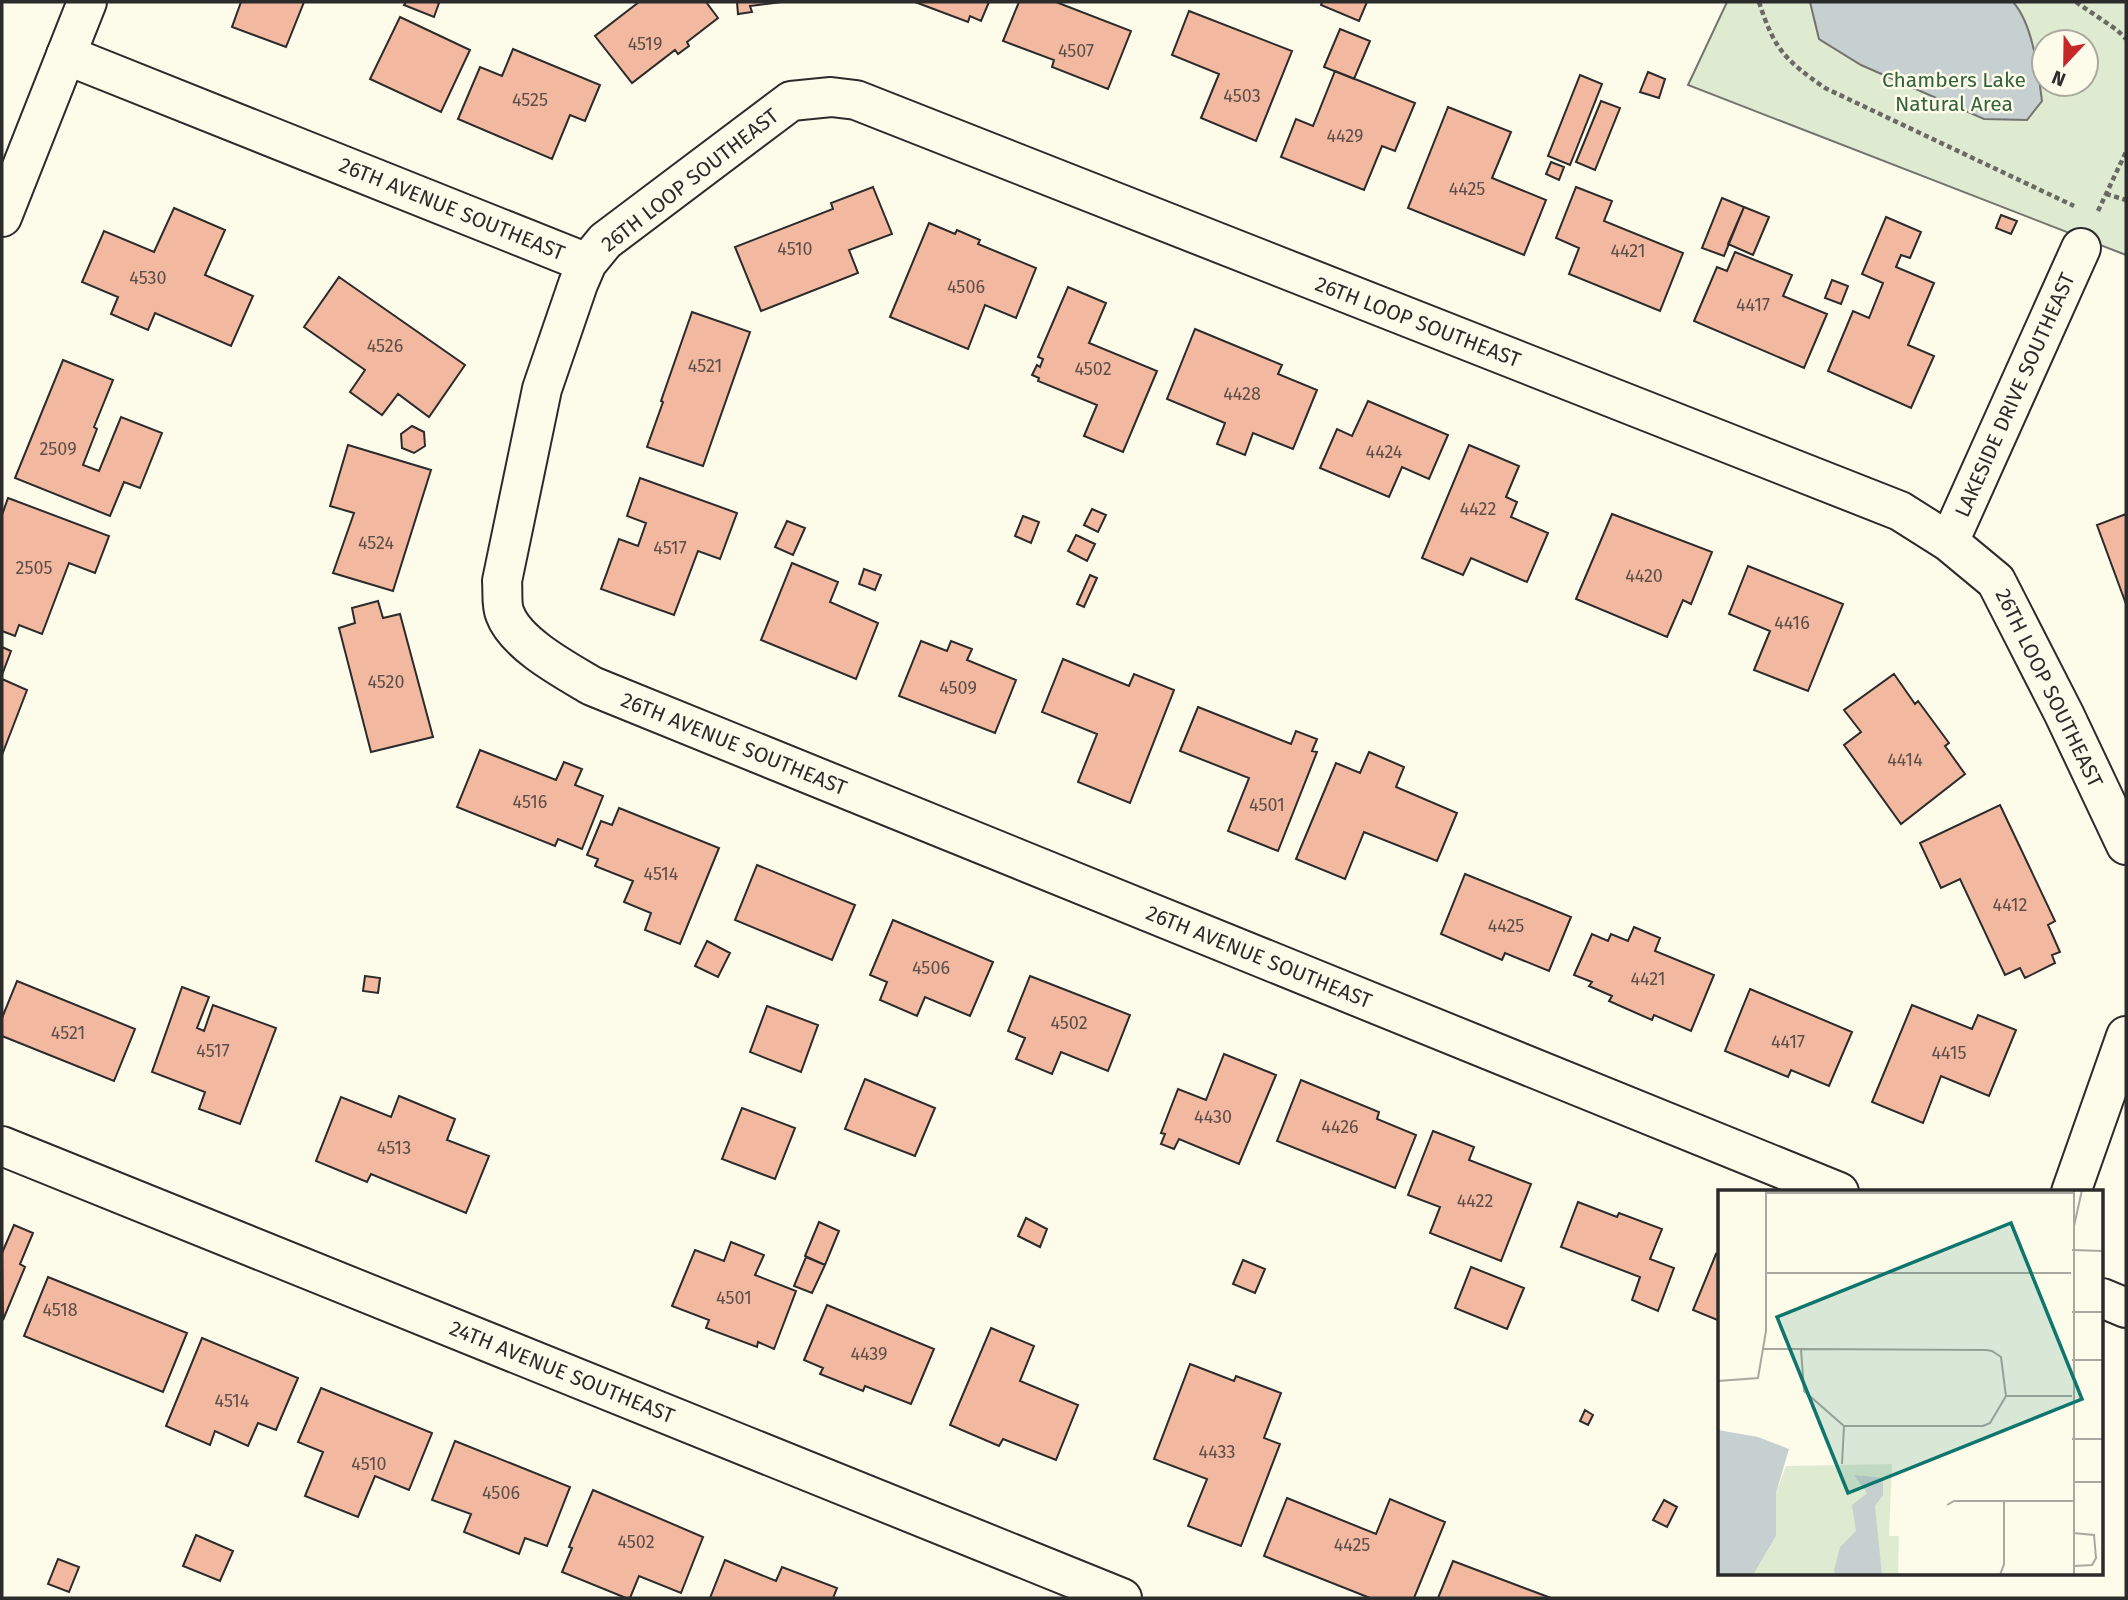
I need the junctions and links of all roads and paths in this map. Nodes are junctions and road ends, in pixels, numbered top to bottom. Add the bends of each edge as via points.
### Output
1 (87, 2) edge
2 (1759, 2) edge
3 (2076, 2) edge
4 (2126, 39) edge
5 (66, 55) junction
6 (2126, 152) edge
7 (2106, 194) junction
8 (2126, 200) edge
9 (2, 217) edge
10 (2088, 232) junction
11 (587, 263) junction
12 (1949, 542) junction
13 (2126, 845) edge
14 (2126, 1036) edge
15 (2, 1146) edge
16 (1834, 1190) edge
17 (2072, 1190) edge
18 (2104, 1299) edge
19 (2126, 1308) edge
20 (1122, 1598) edge

1 - 5 street
2 - 10 path via 1779,51 1799,70
3 - 4 path
5 - 9 street
5 - 11 street, 26TH AVENUE SOUTHEAST
6 - 7 path
7 - 8 path
7 - 10 path
10 - 12 street, LAKESIDE DRIVE SOUTHEAST
11 - 12 street, 26TH LOOP SOUTHEAST via 605,241 791,101 856,100 1900,511
11 - 16 street, 26TH AVENUE SOUTHEAST via 542,389 502,581 504,614 517,634 551,661 592,686
12 - 13 street, 26TH LOOP SOUTHEAST via 1996,581
14 - 17 street
15 - 20 street, 24TH AVENUE SOUTHEAST
18 - 19 street

